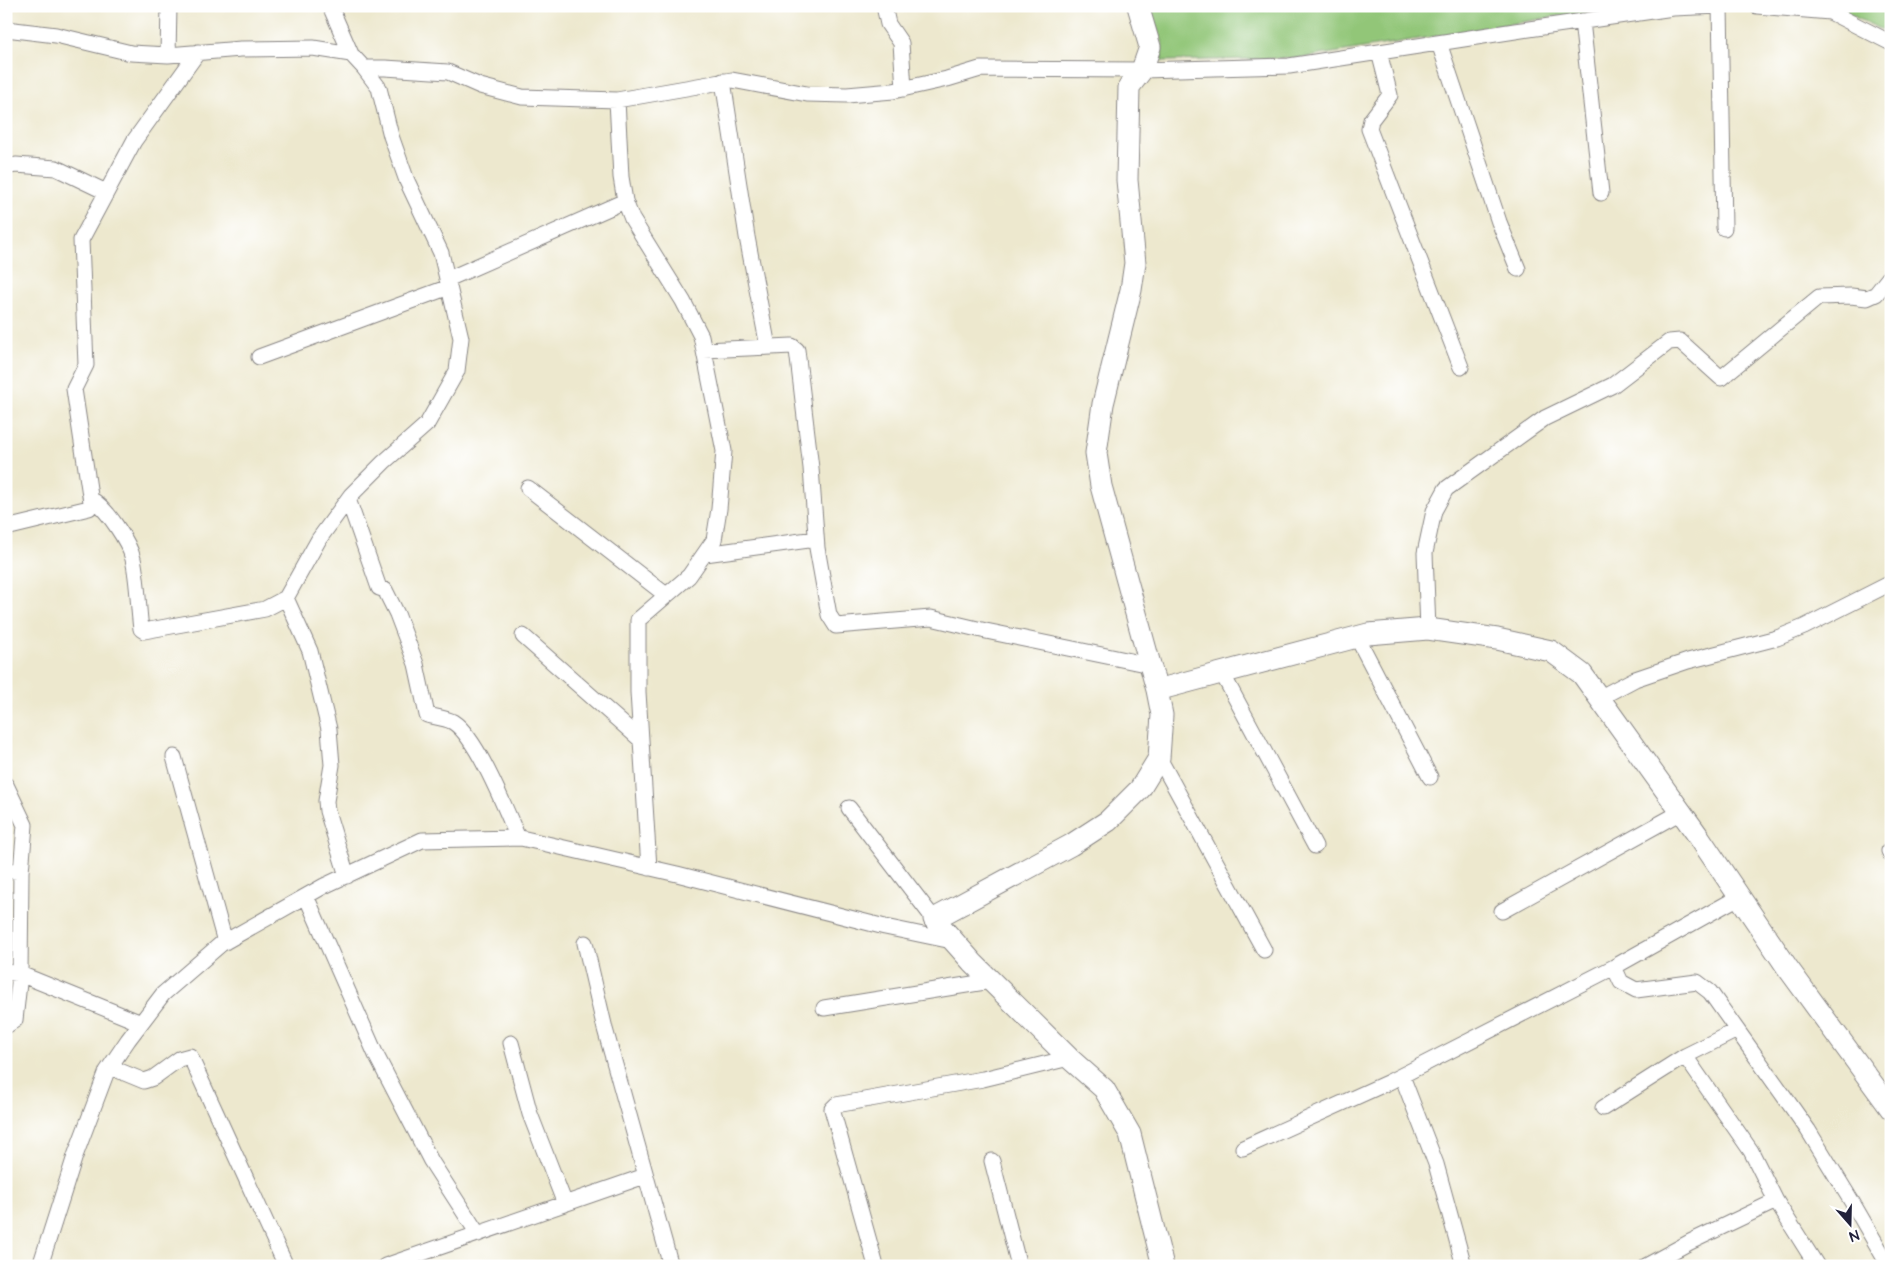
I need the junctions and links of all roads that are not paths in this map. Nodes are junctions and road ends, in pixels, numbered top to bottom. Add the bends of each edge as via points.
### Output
1 (169, 6) edge
2 (330, 6) edge
3 (884, 6) edge
4 (1138, 6) edge
5 (1757, 6) edge
6 (1582, 21) junction
7 (6, 29) edge
8 (1439, 42) junction
9 (1891, 43) edge
10 (198, 52) junction
11 (1379, 52) junction
12 (168, 54) junction
13 (351, 54) junction
14 (364, 68) junction
15 (1142, 70) junction
16 (724, 81) junction
17 (904, 89) junction
18 (617, 100) junction
19 (6, 167) edge
20 (106, 192) junction
21 (1601, 193) dead end
22 (625, 201) junction
23 (1724, 228) dead end
24 (1518, 269) dead end
25 (1891, 275) edge
26 (448, 283) junction
27 (768, 346) junction
28 (704, 350) junction
29 (259, 357) dead end
30 (1462, 367) dead end
31 (528, 488) dead end
32 (348, 498) junction
33 (91, 499) junction
34 (6, 528) edge
35 (816, 539) junction
36 (705, 554) junction
37 (1891, 583) edge
38 (666, 595) junction
39 (286, 598) junction
40 (1428, 629) junction
41 (523, 636) dead end
42 (1357, 637) junction
43 (1150, 665) junction
44 (1222, 673) junction
45 (1157, 690) junction
46 (1599, 698) junction
47 (641, 740) junction
48 (174, 757) dead end
49 (1159, 758) junction
50 (1430, 777) dead end
51 (6, 785) edge
52 (849, 808) dead end
53 (1681, 812) junction
54 (518, 838) junction
55 (1315, 846) dead end
56 (649, 868) junction
57 (14, 871) edge
58 (347, 876) junction
59 (306, 896) junction
60 (1739, 897) junction
61 (1502, 911) dead end
62 (934, 919) junction
63 (225, 942) junction
64 (952, 942) junction
65 (585, 943) dead end
66 (1264, 950) dead end
67 (1614, 967) junction
68 (13, 973) edge
69 (991, 981) junction
70 (824, 1008) dead end
71 (140, 1023) junction
72 (6, 1026) edge
73 (1737, 1030) junction
74 (511, 1043) dead end
75 (1685, 1056) junction
76 (1068, 1058) junction
77 (110, 1067) junction
78 (1402, 1076) junction
79 (1603, 1108) dead end
80 (1891, 1109) edge
81 (1243, 1148) dead end
82 (992, 1161) dead end
83 (646, 1176) junction
84 (1776, 1201) junction
85 (565, 1204) junction
86 (478, 1234) junction
87 (402, 1263) edge
88 (40, 1266) edge
89 (286, 1266) edge
90 (385, 1266) edge
91 (671, 1266) edge
92 (876, 1266) edge
93 (1018, 1266) edge
94 (1163, 1266) edge
95 (1464, 1266) edge
96 (1646, 1266) edge
97 (1817, 1266) edge
98 (1889, 1266) edge

1 - 12 street
2 - 13 street
3 - 17 street via 888,24 901,43
4 - 15 street via 1150,47
5 - 9 street via 1830,12
6 - 8 street
6 - 21 street
6 - 23 street via 1673,8 1720,6
7 - 12 street via 56,35 131,54
8 - 11 street
8 - 24 street
10 - 12 street
10 - 13 street via 312,48
10 - 20 street via 134,141
11 - 15 street via 1289,66
11 - 30 street via 1390,95 1370,120 1369,129
13 - 14 street
14 - 18 street via 448,72 480,86 522,97
14 - 26 street via 379,88 394,145 441,253
15 - 17 street via 980,69
15 - 43 street via 1129,87 1127,117 1127,180 1135,263 1103,404 1096,453 1101,486
16 - 17 street via 807,94 847,96
16 - 18 street
16 - 27 street via 747,237
18 - 22 street
19 - 20 street via 56,168
20 - 33 street via 81,240 86,365 74,389
22 - 26 street
22 - 28 street via 632,219 683,301 701,336
25 - 40 street via 1876,294 1867,298 1819,297 1721,378 1680,341 1669,342 1613,385 1546,418 1446,489 1434,511 1425,553
26 - 29 street
26 - 32 street via 461,338 457,371 427,424
27 - 28 street
27 - 35 street via 792,346 797,350
28 - 36 street via 724,451 714,540
31 - 38 street
32 - 39 street
32 - 54 street via 379,588 385,590 397,614 416,664 427,715 451,721 462,729 488,772
33 - 34 street via 89,508
33 - 39 street via 100,504 117,527 133,557 141,629 144,631 265,609
35 - 36 street
35 - 43 street via 829,615 836,626 931,618
36 - 38 street via 689,576
37 - 46 street via 1777,638 1688,661 1635,679
38 - 47 street via 638,620
39 - 58 street via 310,651 329,729 332,765 327,811
40 - 42 street
40 - 46 street via 1551,651 1582,674
41 - 47 street
42 - 44 street
42 - 50 street
43 - 45 street
44 - 45 street
44 - 55 street
45 - 49 street via 1162,716
46 - 53 street
47 - 56 street
48 - 63 street
49 - 62 street via 1140,789 1108,821 1071,845
49 - 66 street
51 - 57 street via 25,825
52 - 62 street
53 - 60 street
53 - 61 street
54 - 56 street
54 - 58 street via 422,840
56 - 64 street
57 - 68 street
58 - 59 street
59 - 63 street
59 - 86 street via 376,1056 432,1161
60 - 67 street
60 - 80 street
62 - 64 street
63 - 71 street via 163,994
64 - 69 street
65 - 83 street
67 - 73 street via 1621,982 1636,990 1697,982 1710,992
67 - 78 street
68 - 71 street
68 - 72 street via 15,1020
69 - 70 street
69 - 76 street
71 - 77 street
73 - 75 street
73 - 98 street via 1808,1130
74 - 85 street via 530,1114
75 - 79 street
75 - 84 street via 1751,1151
76 - 92 street via 984,1079 836,1105 832,1109
76 - 94 street via 1104,1089 1130,1134
77 - 88 street via 75,1156
77 - 89 street via 144,1081 179,1059 190,1056
78 - 81 street
78 - 95 street via 1436,1164
82 - 93 street
83 - 85 street
83 - 91 street
84 - 96 street
84 - 97 street
85 - 86 street
86 - 87 street
87 - 90 street

